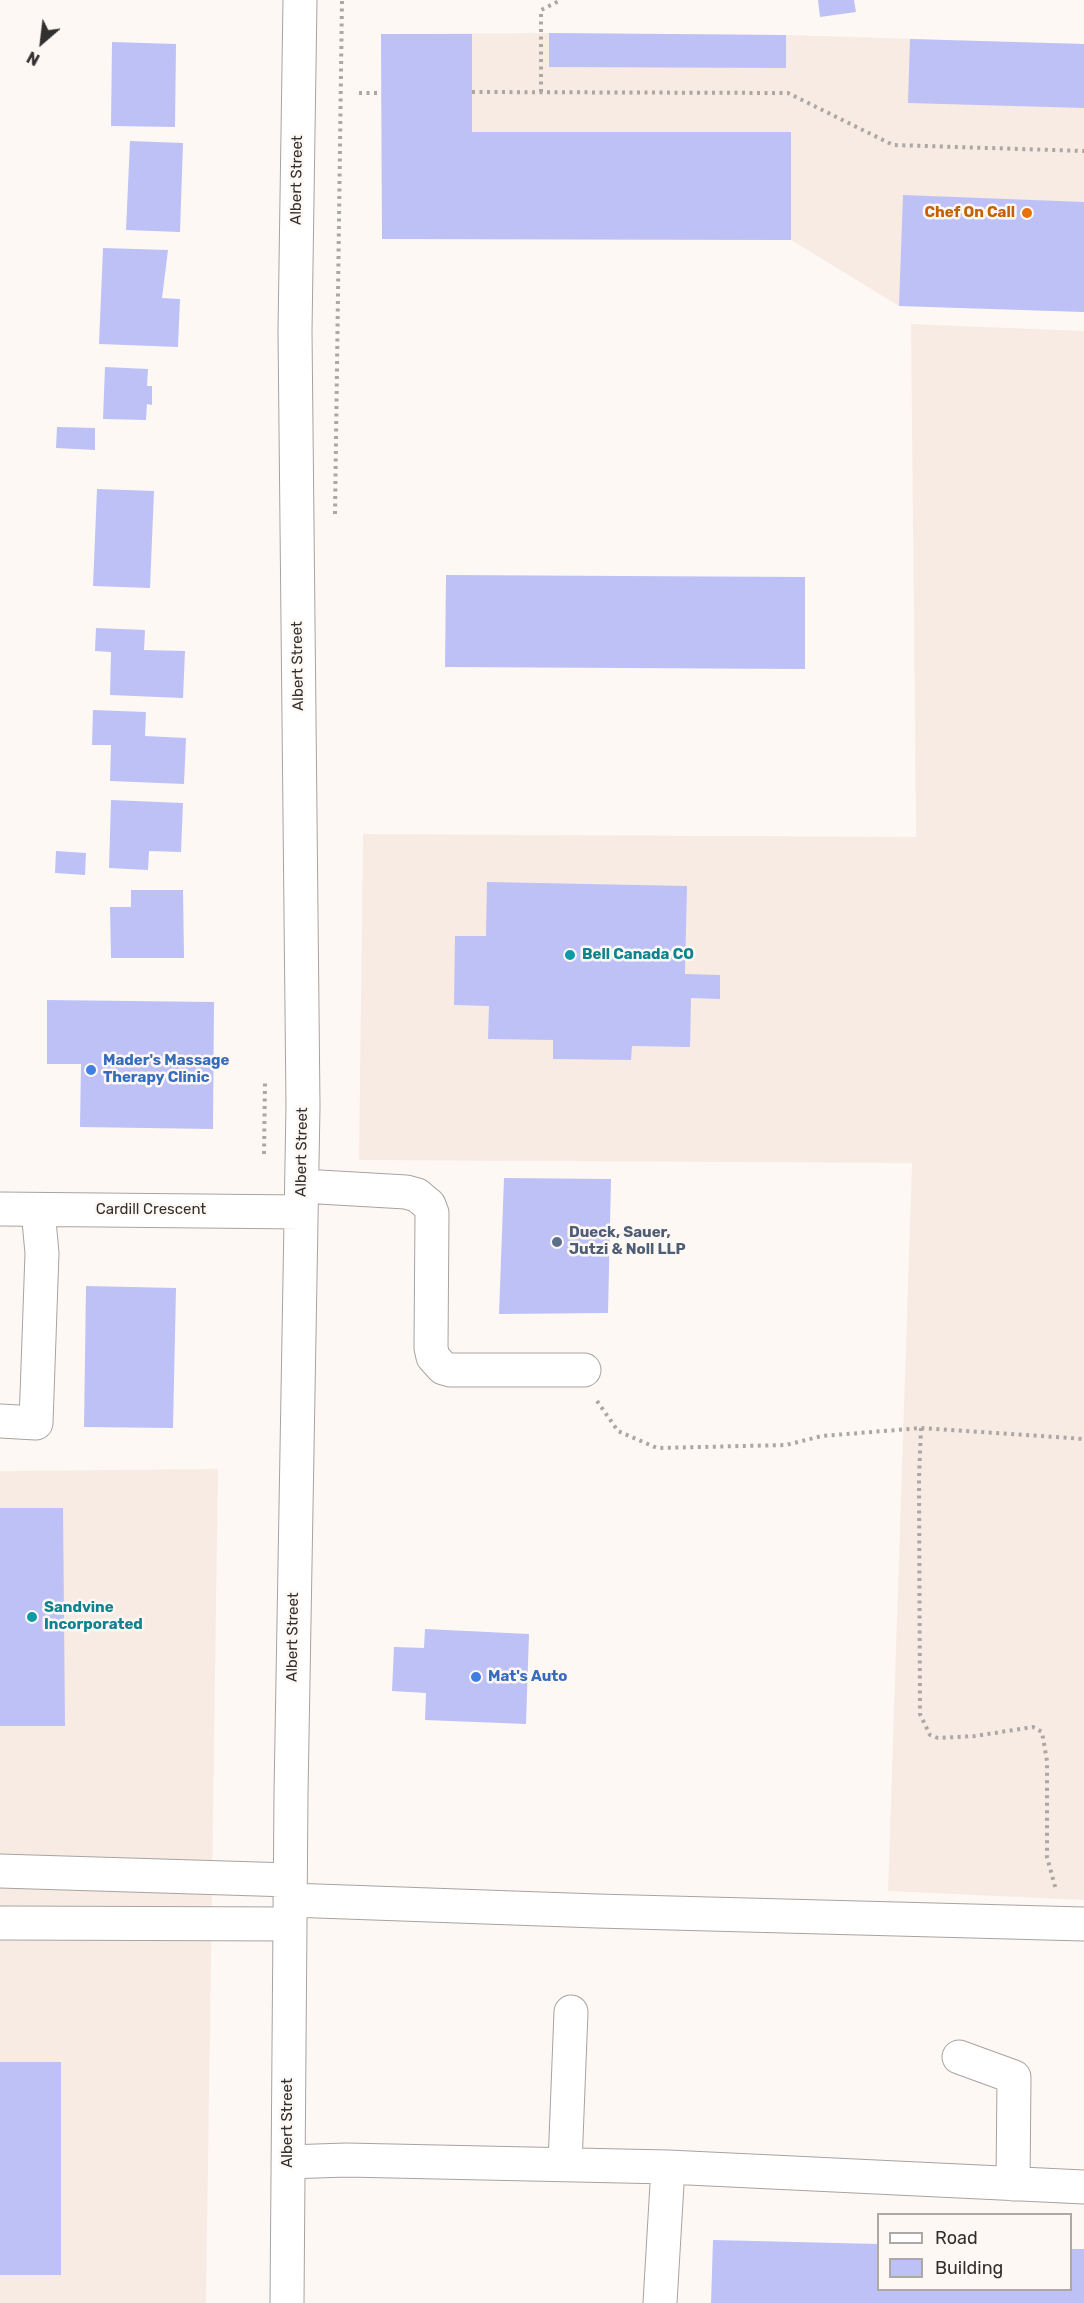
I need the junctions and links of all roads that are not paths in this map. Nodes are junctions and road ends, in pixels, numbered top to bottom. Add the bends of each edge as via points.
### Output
1 (300, 0) edge
2 (301, 1199) junction
3 (0, 1209) edge
4 (38, 1210) junction
5 (584, 1370) road end
6 (0, 1421) edge
7 (0, 1871) edge
8 (290, 1901) junction
9 (0, 1923) edge
10 (1078, 1924) edge
11 (571, 2012) dead end
12 (959, 2057) dead end
13 (288, 2162) junction
14 (565, 2164) junction
15 (668, 2167) junction
16 (1013, 2184) junction
17 (1084, 2187) edge
18 (287, 2303) edge
19 (660, 2303) edge

1 - 2 street, Albert Street via 295,354
2 - 4 street, Cardill Crescent via 264,1211
2 - 5 street, Cardill Crescent via 406,1192 429,1205 431,1348 443,1368
2 - 8 street, Albert Street
3 - 4 street, Cardill Crescent
4 - 6 street via 42,1253 36,1423
7 - 8 street
8 - 9 street
8 - 10 street
8 - 13 street, Albert Street
11 - 14 street
12 - 16 street via 1014,2077
13 - 14 street
13 - 18 street, Albert Street
14 - 15 street
15 - 16 street
15 - 19 street
16 - 17 street

